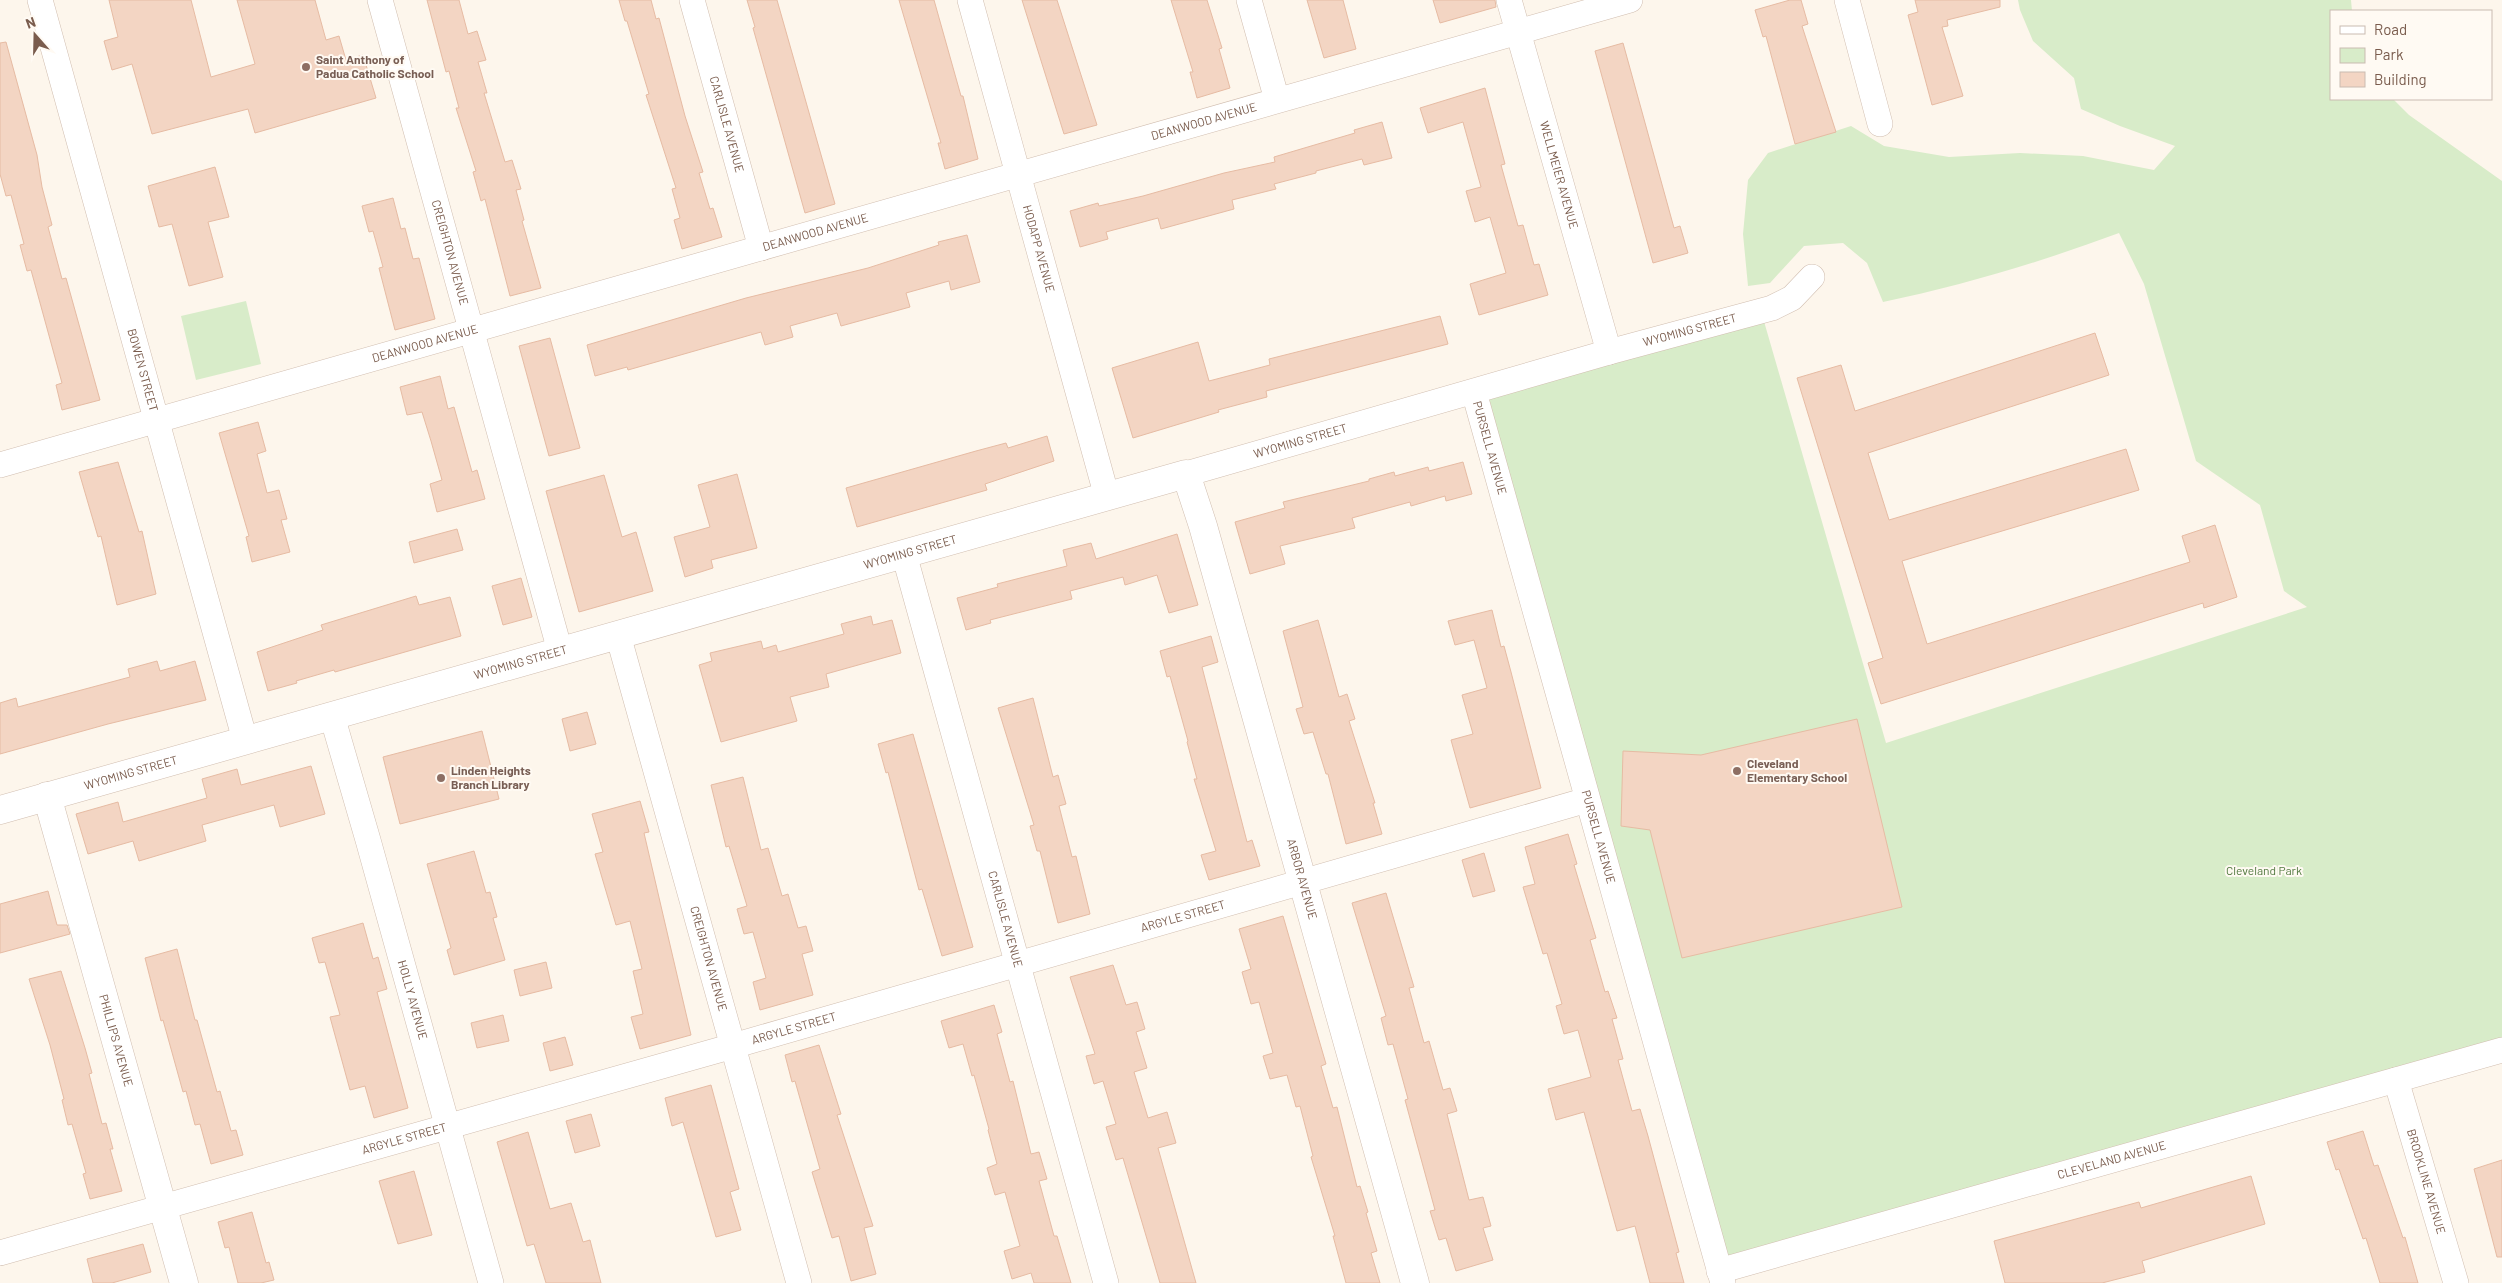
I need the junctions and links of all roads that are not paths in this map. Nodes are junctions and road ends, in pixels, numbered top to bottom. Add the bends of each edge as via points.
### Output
1 (40, 0) edge
2 (380, 0) edge
3 (692, 0) edge
4 (970, 0) edge
5 (1249, 0) edge
6 (1509, 0) edge
7 (1630, 0) edge
8 (1847, 0) edge
9 (1518, 32) junction
10 (1277, 100) junction
11 (1880, 124) dead end
12 (1018, 175) junction
13 (761, 248) junction
14 (1812, 277) dead end
15 (471, 330) junction
16 (1609, 352) junction
17 (1474, 392) junction
18 (156, 420) junction
19 (0, 465) edge
20 (1186, 474) junction
21 (1107, 497) junction
22 (904, 554) junction
23 (618, 635) junction
24 (560, 651) junction
25 (332, 716) junction
26 (245, 740) junction
27 (47, 796) junction
28 (1588, 800) junction
29 (0, 810) edge
30 (1304, 882) junction
31 (1017, 964) junction
32 (733, 1046) junction
33 (2502, 1050) edge
34 (2396, 1080) junction
35 (447, 1125) junction
36 (163, 1208) junction
37 (0, 1252) edge
38 (1721, 1277) edge
39 (184, 1283) edge
40 (491, 1283) edge
41 (799, 1283) edge
42 (1106, 1283) edge
43 (1415, 1283) edge
44 (2456, 1283) edge

1 - 18 street, BOWEN STREET
2 - 15 street, CREIGHTON AVENUE
3 - 13 street, CARLISLE AVENUE
4 - 12 street, HODAPP AVENUE
5 - 10 street
6 - 9 street, WELLMEIER AVENUE
7 - 9 street, DEANWOOD AVENUE
8 - 11 street
9 - 10 street, DEANWOOD AVENUE
9 - 16 street, WELLMEIER AVENUE
10 - 12 street, DEANWOOD AVENUE
12 - 13 street, DEANWOOD AVENUE
12 - 21 street, HODAPP AVENUE
13 - 15 street, DEANWOOD AVENUE
14 - 16 street, WYOMING STREET via 1792,298 1772,308
15 - 18 street, DEANWOOD AVENUE
15 - 24 street, CREIGHTON AVENUE
16 - 17 street, WYOMING STREET
17 - 20 street, WYOMING STREET
17 - 28 street, PURSELL AVENUE
18 - 19 street, DEANWOOD AVENUE
18 - 26 street, BOWEN STREET
20 - 21 street, WYOMING STREET
20 - 30 street, ARBOR AVENUE
21 - 22 street, WYOMING STREET
22 - 23 street, WYOMING STREET
22 - 31 street, CARLISLE AVENUE
23 - 24 street, WYOMING STREET
23 - 32 street, CREIGHTON AVENUE
24 - 25 street, WYOMING STREET
25 - 26 street, WYOMING STREET
25 - 35 street, HOLLY AVENUE
26 - 27 street, WYOMING STREET
27 - 29 street, WYOMING STREET
27 - 36 street, PHILLIPS AVENUE
28 - 30 street, ARGYLE STREET
28 - 38 street, PURSELL AVENUE
30 - 31 street, ARGYLE STREET
30 - 43 street, ARBOR AVENUE
31 - 32 street, ARGYLE STREET
31 - 42 street, CARLISLE AVENUE
32 - 35 street, ARGYLE STREET
32 - 41 street, CREIGHTON AVENUE
33 - 34 street, CLEVELAND AVENUE
34 - 38 street, CLEVELAND AVENUE
34 - 44 street, BROOKLINE AVENUE
35 - 36 street, ARGYLE STREET
35 - 40 street, HOLLY AVENUE
36 - 37 street, ARGYLE STREET
36 - 39 street, PHILLIPS AVENUE

